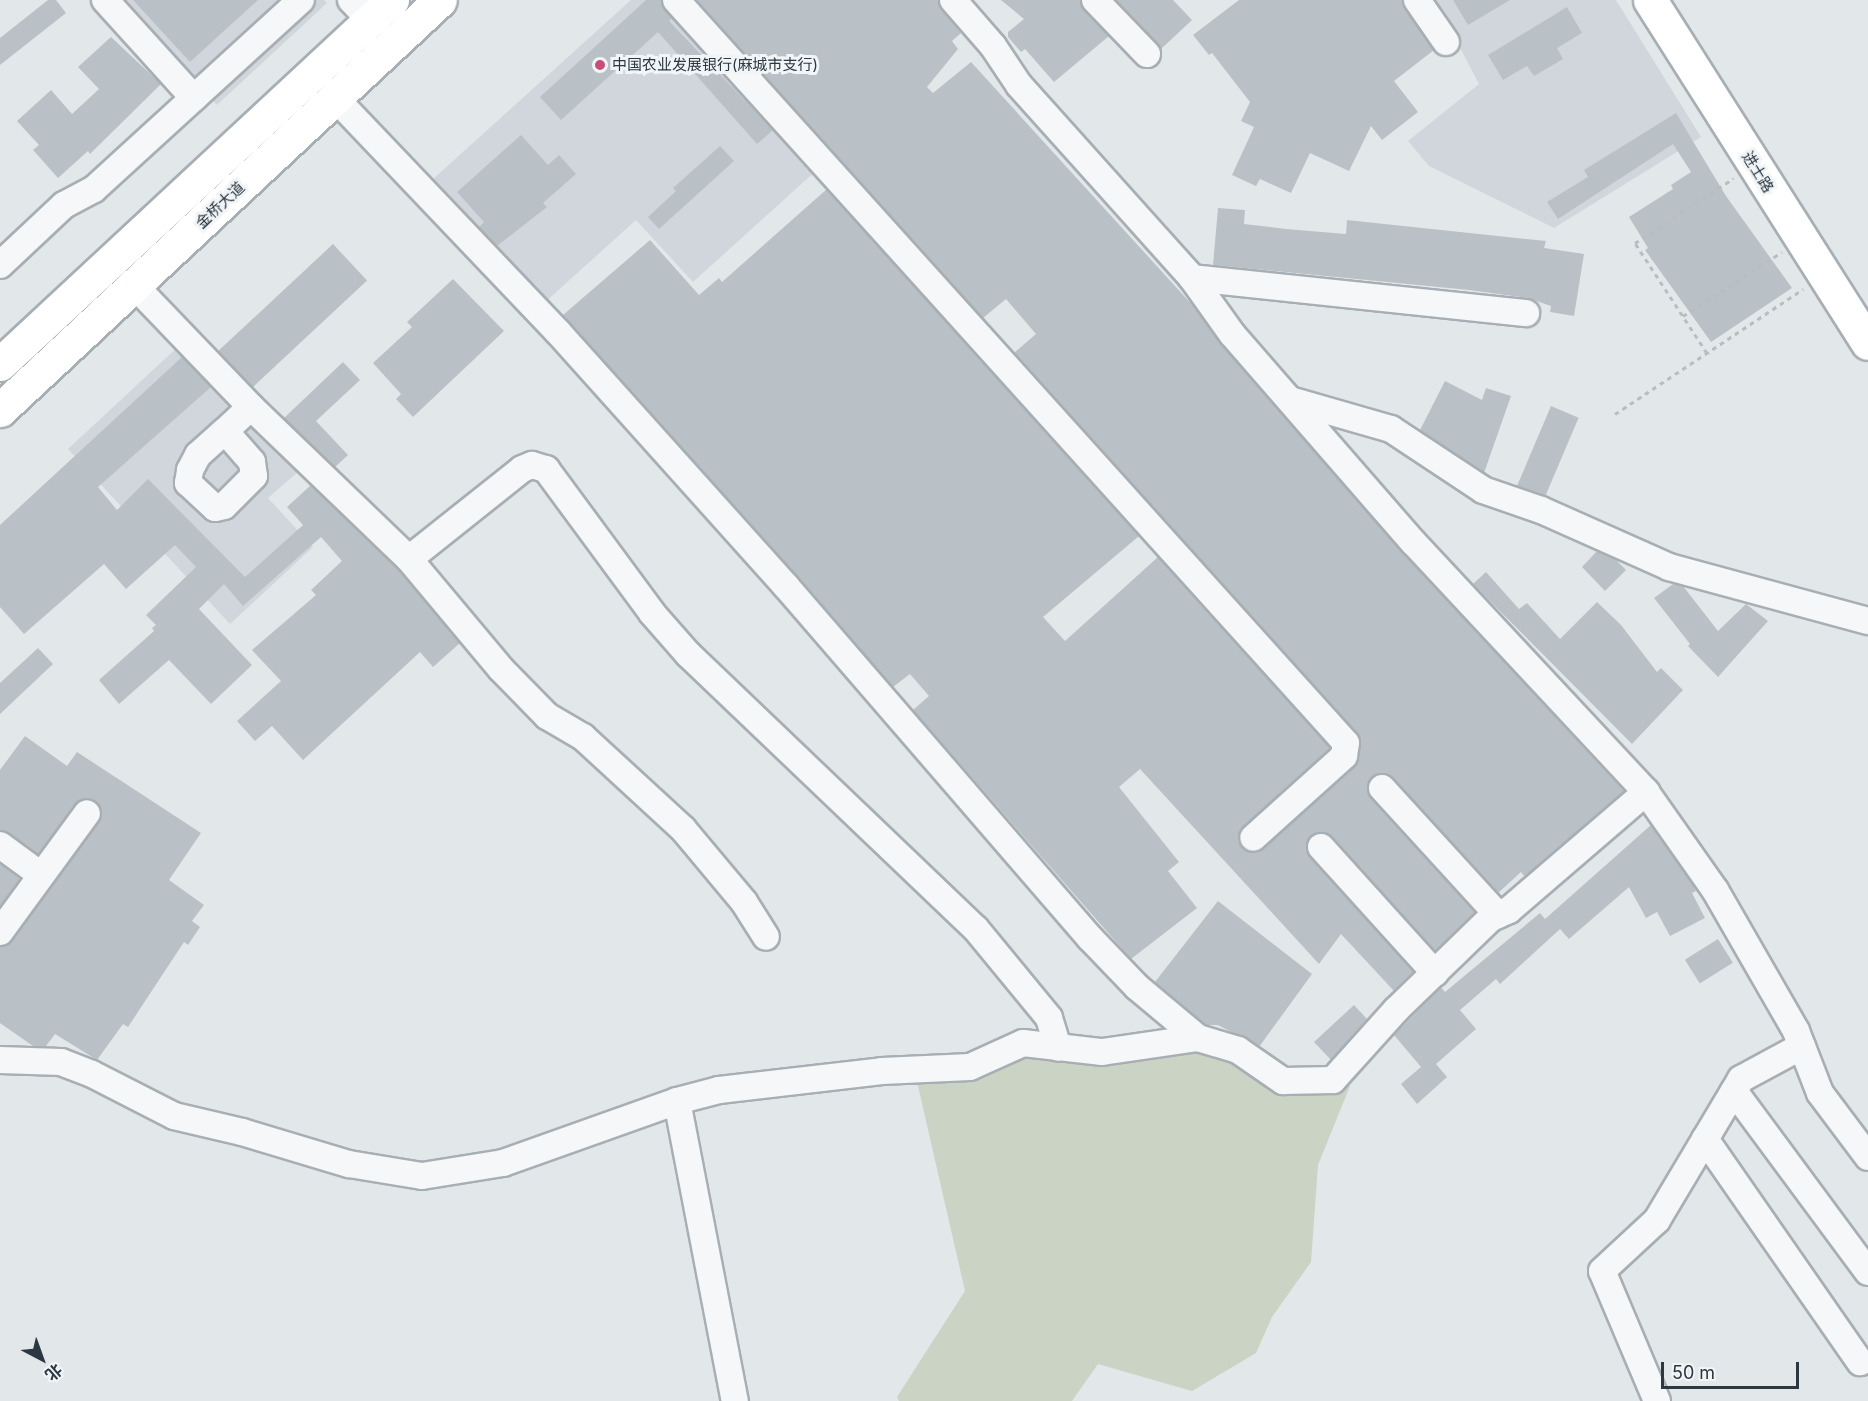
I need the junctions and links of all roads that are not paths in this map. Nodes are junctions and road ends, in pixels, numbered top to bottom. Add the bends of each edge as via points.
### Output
1 (105, 0) edge
2 (301, 0) edge
3 (440, 0) edge
4 (676, 0) edge
5 (953, 0) edge
6 (1095, 0) edge
7 (1417, 0) edge
8 (1650, 0) edge
9 (1670, 0) edge
10 (371, 7) edge
11 (1446, 42) dead end
12 (1148, 54) dead end
13 (194, 98) junction
14 (335, 98) junction
15 (0, 265) edge
16 (1192, 278) junction
17 (134, 285) junction
18 (1868, 312) edge
19 (1526, 313) dead end
20 (1868, 343) edge
21 (0, 364) edge
22 (1290, 400) junction
23 (251, 407) junction
24 (0, 410) edge
25 (225, 431) dead end
26 (409, 559) junction
27 (1868, 621) edge
28 (1382, 788) dead end
29 (1646, 792) junction
30 (87, 813) dead end
31 (1253, 838) dead end
32 (0, 845) edge
33 (1321, 847) dead end
34 (41, 875) junction
35 (1498, 915) junction
36 (0, 932) edge
37 (766, 937) dead end
38 (1435, 973) junction
39 (1198, 1038) junction
40 (1802, 1046) junction
41 (1058, 1048) junction
42 (0, 1060) edge
43 (1734, 1090) junction
44 (677, 1101) junction
45 (1706, 1138) junction
46 (1868, 1157) edge
47 (1868, 1272) edge
48 (1860, 1362) dead end
49 (735, 1401) edge
50 (1657, 1401) edge

1 - 13 street
2 - 13 street
3 - 14 main road, 金桥大道
4 - 31 street via 1346,743 1344,756
5 - 16 street via 993,46 1019,85
6 - 12 street
7 - 11 street
8 - 20 main road, 进士路
9 - 18 main road, 进士路
10 - 21 main road
13 - 15 street via 94,189 64,205
14 - 17 main road, 金桥大道
14 - 39 street via 558,332 794,595 1090,938 1137,987
16 - 19 street
16 - 22 street via 1232,334
17 - 23 street
17 - 24 main road, 金桥大道
22 - 27 street via 1391,429 1483,490 1541,510 1669,567
22 - 29 street via 1414,543
23 - 25 street
23 - 26 street
26 - 37 street via 501,669 547,716 583,737 683,829 744,902
26 - 41 street via 522,469 532,465 546,469 652,613 688,654 976,929 1049,1018
28 - 35 street
29 - 35 street
29 - 40 street via 1714,890
30 - 34 street
32 - 34 street
33 - 38 street
34 - 36 street
35 - 38 street
38 - 39 street via 1334,1080 1284,1081 1238,1050
39 - 41 street via 1102,1052
40 - 43 street via 1741,1079
40 - 46 street via 1820,1093
41 - 44 street via 1023,1043 970,1067 882,1071 719,1090
42 - 44 street via 61,1062 174,1116 349,1164 422,1176 503,1164
43 - 45 street
43 - 47 street
44 - 49 street
45 - 48 street
45 - 50 street via 1657,1220 1602,1271

